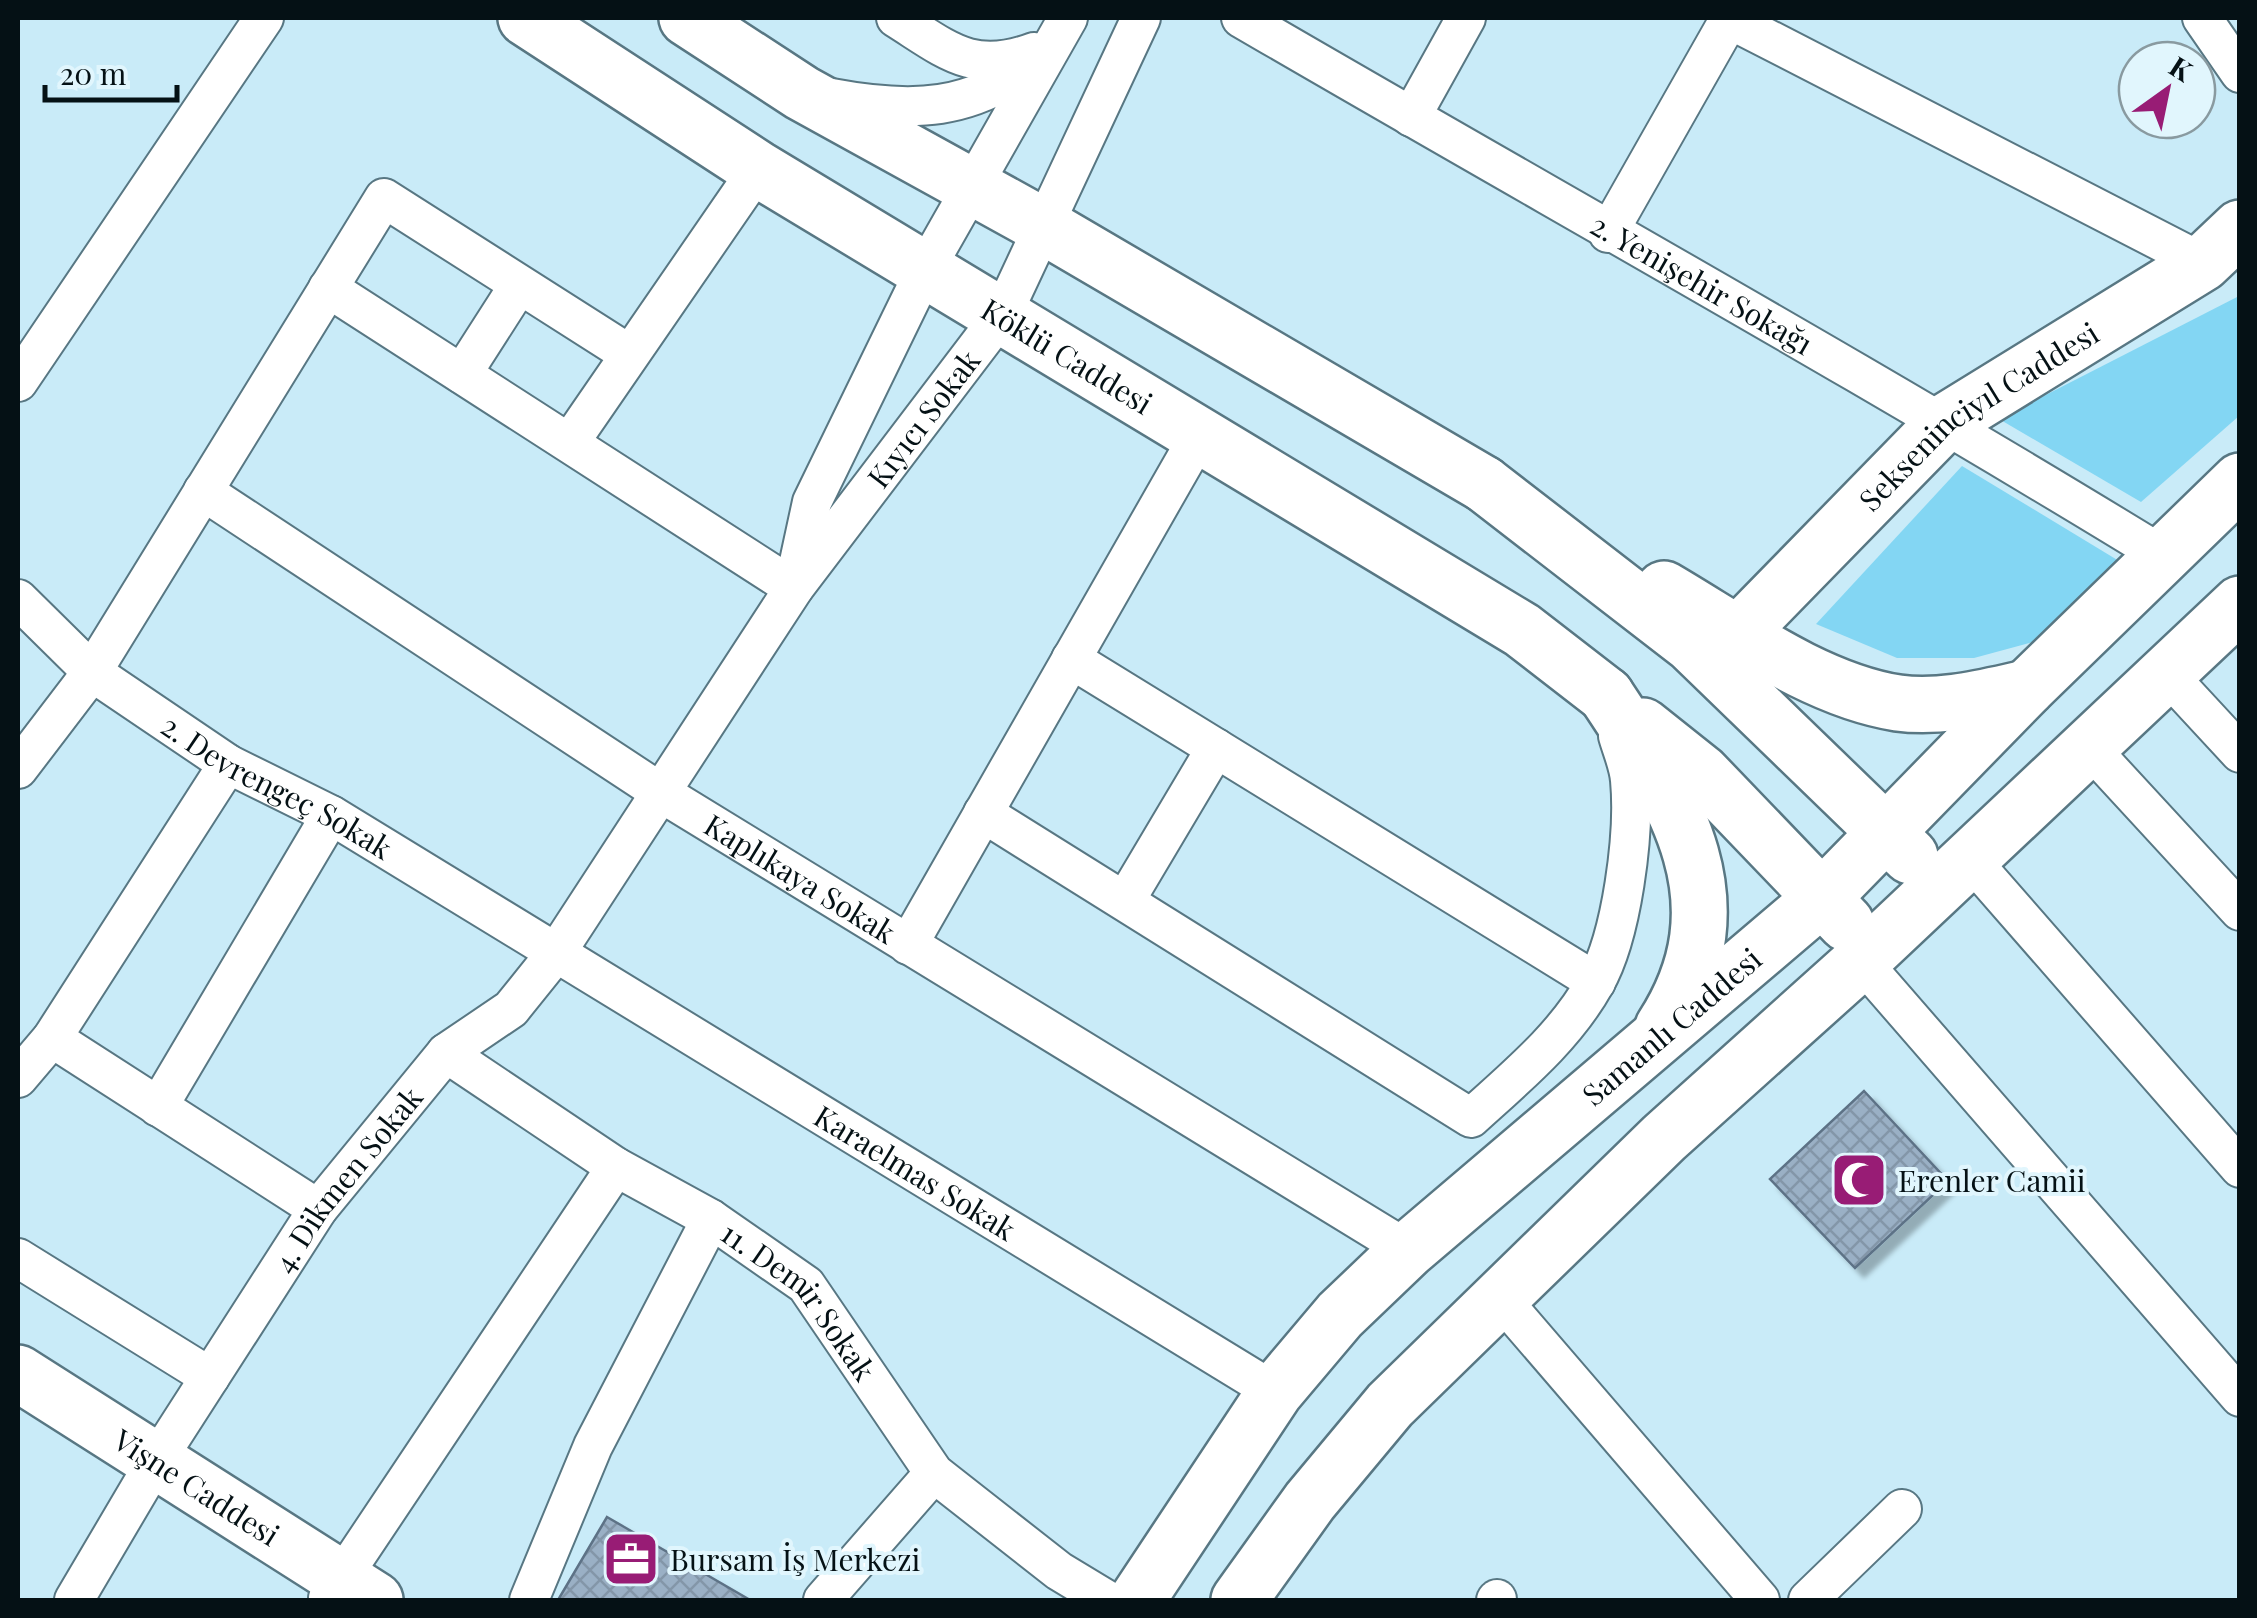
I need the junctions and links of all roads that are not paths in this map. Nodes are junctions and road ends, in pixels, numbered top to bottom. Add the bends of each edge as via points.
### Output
1 (264, 18) edge
2 (526, 18) edge
3 (687, 18) edge
4 (1141, 18) edge
5 (1241, 18) edge
6 (1466, 18) edge
7 (1730, 18) edge
8 (2202, 18) edge
9 (918, 23) edge
10 (1059, 32) edge
11 (2240, 73) edge
12 (802, 93) junction
13 (1411, 117) junction
14 (758, 169) junction
15 (970, 185) junction
16 (1045, 227) junction
17 (1608, 233) junction
18 (2221, 246) edge
19 (926, 268) junction
20 (519, 285) junction
21 (328, 288) junction
22 (1003, 314) junction
23 (629, 354) junction
24 (462, 374) junction
25 (18, 382) edge
26 (1945, 422) junction
27 (1200, 434) junction
28 (570, 442) junction
29 (2240, 481) edge
30 (1484, 484) junction
31 (203, 492) junction
32 (2162, 555) junction
33 (794, 588) junction
34 (18, 599) edge
35 (2240, 604) edge
36 (1739, 633) junction
37 (1071, 659) junction
38 (92, 672) junction
39 (2166, 673) junction
40 (2027, 688) junction
41 (1606, 696) junction
42 (2087, 744) junction
43 (1216, 748) junction
44 (2240, 753) edge
45 (228, 764) junction
46 (18, 769) edge
47 (663, 794) junction
48 (983, 813) junction
49 (331, 815) junction
50 (1887, 832) junction
51 (1955, 873) junction
52 (1824, 897) junction
53 (1125, 902) junction
54 (2240, 911) edge
55 (908, 945) junction
56 (556, 953) junction
57 (1866, 956) junction
58 (1596, 982) junction
59 (52, 1038) junction
60 (1654, 1040) junction
61 (446, 1053) junction
62 (18, 1078) edge
63 (158, 1107) junction
64 (616, 1167) junction
65 (2240, 1168) edge
66 (318, 1210) junction
67 (712, 1220) junction
68 (1408, 1250) junction
69 (18, 1258) edge
70 (1501, 1298) junction
71 (18, 1373) edge
72 (210, 1377) junction
73 (1275, 1392) junction
74 (2240, 1397) edge
75 (156, 1461) junction
76 (934, 1473) junction
77 (1902, 1509) dead end
78 (348, 1593) edge
79 (74, 1600) edge
80 (529, 1600) edge
81 (823, 1600) edge
82 (1108, 1600) edge
83 (1137, 1600) edge
84 (1239, 1600) edge
85 (1760, 1600) edge
86 (1808, 1600) edge

1 - 25 street
2 - 14 main road, Köklü Caddesi
3 - 12 main road
4 - 16 street, Kıyıcı Sokak
5 - 13 street, 2. Yenişehir Sokağı
6 - 13 street
7 - 17 street
7 - 18 street
8 - 11 street
9 - 10 street via 968,62 1006,62
10 - 12 street via 1011,80 954,104 900,107
10 - 15 street
12 - 15 main road
13 - 17 street, 2. Yenişehir Sokağı
14 - 19 main road, Köklü Caddesi
14 - 23 street
15 - 16 main road
15 - 19 street
16 - 22 street, Kıyıcı Sokak
16 - 30 main road
17 - 26 street, 2. Yenişehir Sokağı
18 - 26 main road, Sekseninciyıl Caddesi
19 - 22 main road, Köklü Caddesi
19 - 33 street via 812,502
20 - 21 street via 384,198
20 - 23 street
20 - 24 street
21 - 24 street
21 - 31 street
22 - 27 main road, Köklü Caddesi
22 - 33 street, Kıyıcı Sokak
23 - 28 street
24 - 28 street
26 - 32 street, 2. Yenişehir Sokağı
26 - 36 main road, Sekseninciyıl Caddesi
27 - 37 street
27 - 41 main road, Köklü Caddesi via 1522,630
28 - 33 street
29 - 32 main road, Samanlı Caddesi
30 - 36 main road
30 - 50 main road via 1692,644
31 - 38 street
31 - 47 street, Kaplıkaya Sokak
32 - 40 main road, Samanlı Caddesi
33 - 47 street, Kıyıcı Sokak
34 - 38 street, 2. Devrengeç Sokak
35 - 39 main road
36 - 40 main road via 1830,682 1898,702 1948,704
37 - 43 street
37 - 48 street
38 - 45 street, 2. Devrengeç Sokak
38 - 46 street
39 - 42 main road
39 - 44 street
40 - 50 main road, Samanlı Caddesi
41 - 52 main road, Köklü Caddesi via 1702,774
41 - 58 street via 1630,779 1620,909
41 - 60 main road via 1661,778 1687,832 1699,890 1695,944 1676,1006
42 - 51 main road
42 - 54 street
43 - 53 street
43 - 58 street
45 - 49 street, 2. Devrengeç Sokak
45 - 59 street
47 - 55 street, Kaplıkaya Sokak
47 - 56 street, 4. Dikmen Sokak
48 - 53 street
48 - 55 street
49 - 56 street, 2. Devrengeç Sokak
49 - 63 street
50 - 51 main road
50 - 52 main road, Samanlı Caddesi
51 - 57 main road
51 - 65 street
52 - 57 main road, Köklü Caddesi
52 - 60 main road, Samanlı Caddesi
53 - 58 street via 1471,1118 1542,1054
55 - 68 street, Kaplıkaya Sokak
56 - 61 street, 4. Dikmen Sokak via 511,1009
56 - 73 street, Karaelmas Sokak
57 - 70 main road via 1664,1138
57 - 74 street
59 - 62 street
59 - 63 street
60 - 68 main road, Samanlı Caddesi
61 - 64 street, 11. Demir Sokak
61 - 66 street, 4. Dikmen Sokak
63 - 66 street
64 - 67 street, 11. Demir Sokak
64 - 78 street
66 - 72 street, 4. Dikmen Sokak
67 - 76 street, 11. Demir Sokak via 806,1284
67 - 80 street via 594,1446
68 - 73 main road, Samanlı Caddesi
69 - 72 street
70 - 84 main road via 1390,1406
70 - 85 street
71 - 75 main road, Vişne Caddesi
72 - 75 street, 4. Dikmen Sokak
73 - 83 main road, Samanlı Caddesi
75 - 78 main road, Vişne Caddesi
75 - 79 street, 4. Dikmen Sokak
76 - 81 street
76 - 82 street, 11. Demir Sokak via 1059,1571
77 - 86 street

